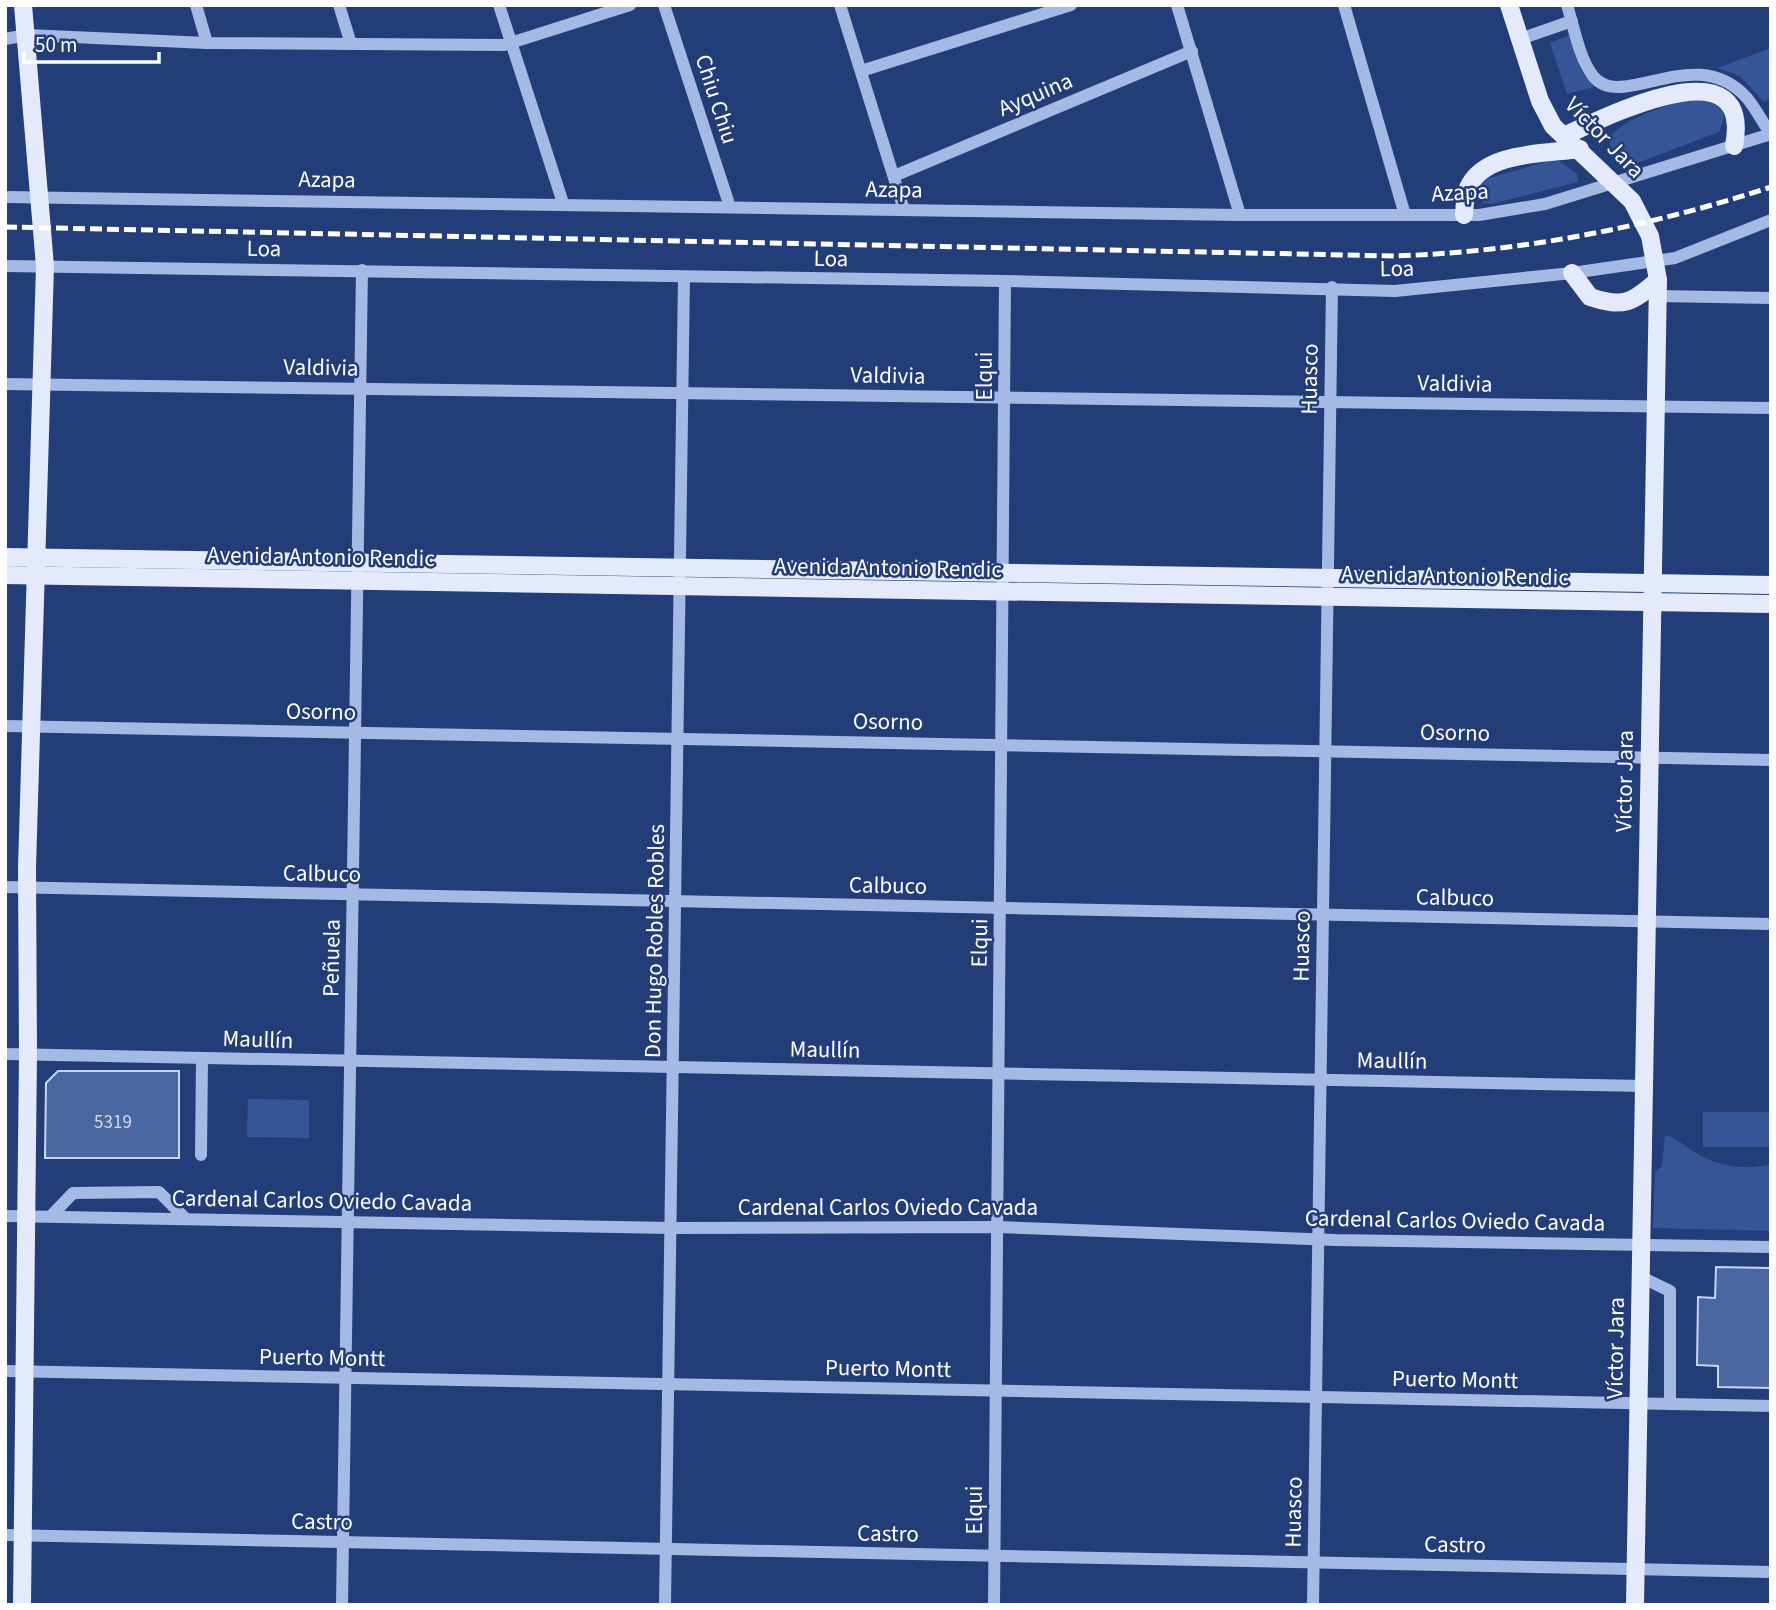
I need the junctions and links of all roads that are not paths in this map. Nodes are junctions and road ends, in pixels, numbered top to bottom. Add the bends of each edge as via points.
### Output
1 (23, 5) edge
2 (197, 5) edge
3 (339, 5) edge
4 (499, 5) edge
5 (630, 5) edge
6 (664, 5) edge
7 (840, 5) edge
8 (1072, 5) edge
9 (1177, 5) edge
10 (1344, 5) edge
11 (1509, 5) edge
12 (1567, 5) edge
13 (1572, 20) junction
14 (27, 35) junction
15 (5, 38) edge
16 (1520, 38) junction
17 (207, 43) junction
18 (511, 43) junction
19 (351, 44) junction
20 (1192, 51) junction
21 (861, 71) junction
22 (1771, 134) edge
23 (1564, 136) junction
24 (1734, 146) junction
25 (1580, 149) junction
26 (894, 176) junction
27 (1615, 181) junction
28 (5, 197) edge
29 (38, 197) junction
30 (563, 203) junction
31 (730, 207) junction
32 (904, 210) junction
33 (1240, 215) junction
34 (1405, 215) junction
35 (1464, 215) junction
36 (1771, 220) edge
37 (1654, 262) junction
38 (5, 266) edge
39 (45, 266) junction
40 (362, 270) junction
41 (1572, 273) junction
42 (684, 277) junction
43 (1006, 281) junction
44 (1332, 287) junction
45 (1658, 288) junction
46 (1771, 298) edge
47 (5, 384) edge
48 (40, 384) junction
49 (360, 388) junction
50 (682, 393) junction
51 (1004, 397) junction
52 (1330, 402) junction
53 (1655, 407) junction
54 (1771, 408) edge
55 (5, 557) edge
56 (34, 557) junction
57 (358, 562) junction
58 (680, 567) junction
59 (1003, 572) junction
60 (5, 575) edge
61 (34, 576) junction
62 (1327, 578) junction
63 (357, 581) junction
64 (1652, 583) junction
65 (1771, 585) edge
66 (680, 587) junction
67 (1003, 594) junction
68 (1327, 598) junction
69 (1651, 602) junction
70 (1771, 604) edge
71 (5, 726) edge
72 (32, 727) junction
73 (355, 733) junction
74 (677, 738) junction
75 (1002, 744) junction
76 (1325, 750) junction
77 (1649, 757) junction
78 (1771, 760) edge
79 (5, 887) edge
80 (27, 888) junction
81 (353, 894) junction
82 (675, 901) junction
83 (1000, 908) junction
84 (1322, 915) junction
85 (1646, 922) junction
86 (1771, 924) edge
87 (5, 1054) edge
88 (29, 1054) junction
89 (202, 1059) junction
90 (350, 1063) junction
91 (673, 1067) junction
92 (999, 1073) junction
93 (1320, 1079) junction
94 (1644, 1086) junction
95 (201, 1155) dead end
96 (5, 1216) edge
97 (26, 1216) junction
98 (51, 1216) junction
99 (185, 1218) junction
100 (348, 1220) junction
101 (997, 1227) junction
102 (670, 1228) junction
103 (1318, 1239) junction
104 (1641, 1245) junction
105 (1771, 1247) edge
106 (1641, 1277) junction
107 (5, 1371) edge
108 (25, 1372) junction
109 (345, 1378) junction
110 (668, 1384) junction
111 (996, 1391) junction
112 (1315, 1397) junction
113 (1639, 1403) junction
114 (1670, 1404) junction
115 (1771, 1406) edge
116 (14, 1536) edge
117 (343, 1542) junction
118 (666, 1549) junction
119 (995, 1556) junction
120 (1313, 1562) junction
121 (1636, 1569) junction
122 (1771, 1572) edge
123 (22, 1605) edge
124 (342, 1605) edge
125 (665, 1605) edge
126 (994, 1605) edge
127 (1312, 1605) edge
128 (1635, 1605) edge

1 - 14 main road
2 - 17 street
3 - 19 street
4 - 18 street
5 - 18 street
6 - 31 street, Chiu Chiu
7 - 21 street
8 - 21 street
9 - 20 street
10 - 34 street
11 - 16 main road, Víctor Jara
12 - 13 street
13 - 16 street
13 - 22 street via 1587,67 1601,84 1615,88 1673,75 1705,75 1746,97
14 - 15 street
14 - 17 street
14 - 29 main road
16 - 23 main road, Víctor Jara via 1540,101
17 - 19 street
18 - 19 street
18 - 30 street
20 - 26 street, Ayquina
20 - 33 street
21 - 26 street
22 - 24 street, Azapa
23 - 24 main road via 1654,99 1701,91 1720,96 1733,108 1738,124
23 - 25 main road, Víctor Jara
24 - 27 street, Azapa
25 - 27 main road, Víctor Jara
25 - 35 main road via 1500,160 1479,172 1467,188
26 - 32 street
27 - 35 street, Azapa via 1545,204
27 - 37 main road, Víctor Jara via 1645,224
28 - 29 street, Azapa
29 - 30 street, Azapa
29 - 39 main road
30 - 31 street, Azapa
31 - 32 street, Azapa
32 - 33 street, Azapa
33 - 34 street, Azapa
34 - 35 street, Azapa
36 - 37 street
37 - 41 street, Loa
37 - 45 main road, Víctor Jara
38 - 39 street, Loa
39 - 40 street, Loa
39 - 48 main road
40 - 42 street, Loa
40 - 49 street, Peñuela
41 - 44 street, Loa via 1395,291
41 - 45 main road via 1590,297 1623,304
42 - 43 street, Loa
42 - 50 street, Don Hugo Robles Robles
43 - 44 street, Loa
43 - 51 street, Elqui
44 - 52 street, Huasco
45 - 46 street
45 - 53 main road, Víctor Jara
47 - 48 street, Valdivia
48 - 49 street, Valdivia
48 - 56 main road
49 - 50 street, Valdivia
49 - 57 street, Peñuela
50 - 51 street, Valdivia
50 - 58 street, Don Hugo Robles Robles
51 - 52 street, Valdivia
51 - 59 street, Elqui
52 - 53 street, Valdivia
52 - 62 street, Huasco
53 - 54 street, Valdivia
53 - 64 main road, Víctor Jara
55 - 56 main road, Avenida Antonio Rendic
56 - 57 main road, Avenida Antonio Rendic
56 - 61 main road
57 - 58 main road, Avenida Antonio Rendic
57 - 63 street, Peñuela
58 - 59 main road, Avenida Antonio Rendic
58 - 66 street, Don Hugo Robles Robles
59 - 62 main road, Avenida Antonio Rendic
59 - 67 street, Elqui
60 - 61 main road, Avenida Antonio Rendic
61 - 63 main road, Avenida Antonio Rendic
61 - 72 main road
62 - 64 main road, Avenida Antonio Rendic
62 - 68 street, Huasco
63 - 66 main road, Avenida Antonio Rendic
63 - 73 street, Peñuela
64 - 65 main road, Avenida Antonio Rendic
64 - 69 main road, Víctor Jara
66 - 67 main road, Avenida Antonio Rendic
66 - 74 street, Don Hugo Robles Robles
67 - 68 main road, Avenida Antonio Rendic
67 - 75 street, Elqui
68 - 69 main road, Avenida Antonio Rendic
68 - 76 street, Huasco
69 - 70 main road, Avenida Antonio Rendic
69 - 77 main road, Víctor Jara
71 - 72 street, Osorno
72 - 73 street, Osorno
72 - 80 main road
73 - 74 street, Osorno
73 - 81 street, Peñuela
74 - 75 street, Osorno
74 - 82 street, Don Hugo Robles Robles
75 - 76 street, Osorno
75 - 83 street, Elqui
76 - 77 street, Osorno
76 - 84 street, Huasco
77 - 78 street, Osorno
77 - 85 main road, Víctor Jara
79 - 80 street, Calbuco
80 - 81 street, Calbuco
80 - 88 main road
81 - 82 street, Calbuco
81 - 90 street, Peñuela
82 - 83 street, Calbuco
82 - 91 street, Don Hugo Robles Robles
83 - 84 street, Calbuco
83 - 92 street, Elqui
84 - 85 street, Calbuco
84 - 93 street, Huasco
85 - 86 street, Calbuco
85 - 94 main road, Víctor Jara
87 - 88 street, Maullín
88 - 89 street, Maullín
88 - 97 main road
89 - 90 street, Maullín
89 - 95 street
90 - 91 street, Maullín
90 - 100 street, Peñuela
91 - 92 street, Maullín
91 - 102 street, Don Hugo Robles Robles
92 - 93 street, Maullín
92 - 101 street, Elqui
93 - 94 street, Maullín
93 - 103 street, Huasco
94 - 104 main road, Víctor Jara
96 - 97 street, Cardenal Carlos Oviedo Cavada
97 - 98 street, Cardenal Carlos Oviedo Cavada
97 - 108 main road
98 - 99 street, Cardenal Carlos Oviedo Cavada
98 - 99 street via 73,1193 159,1192
99 - 100 street, Cardenal Carlos Oviedo Cavada
100 - 102 street, Cardenal Carlos Oviedo Cavada
100 - 109 street, Peñuela
101 - 102 street, Cardenal Carlos Oviedo Cavada
101 - 103 street, Cardenal Carlos Oviedo Cavada
101 - 111 street, Elqui
102 - 110 street, Don Hugo Robles Robles
103 - 104 street, Cardenal Carlos Oviedo Cavada
103 - 112 street, Huasco
104 - 105 street, Cardenal Carlos Oviedo Cavada
104 - 106 main road, Víctor Jara
106 - 113 main road, Víctor Jara
106 - 114 street via 1670,1291
107 - 108 street, Puerto Montt
108 - 109 street, Puerto Montt
108 - 116 main road
109 - 110 street, Puerto Montt
109 - 117 street, Peñuela
110 - 111 street, Puerto Montt
110 - 118 street, Don Hugo Robles Robles
111 - 112 street, Puerto Montt
111 - 119 street, Elqui
112 - 113 street, Puerto Montt
112 - 120 street, Huasco
113 - 114 street, Puerto Montt
113 - 121 main road, Víctor Jara
114 - 115 street, Puerto Montt
116 - 117 street, Castro
116 - 123 main road
117 - 118 street, Castro
117 - 124 street, Peñuela
118 - 119 street, Castro
118 - 125 street, Don Hugo Robles Robles
119 - 120 street, Castro
119 - 126 street, Elqui
120 - 121 street, Castro
120 - 127 street, Huasco
121 - 122 street, Castro
121 - 128 main road, Víctor Jara

